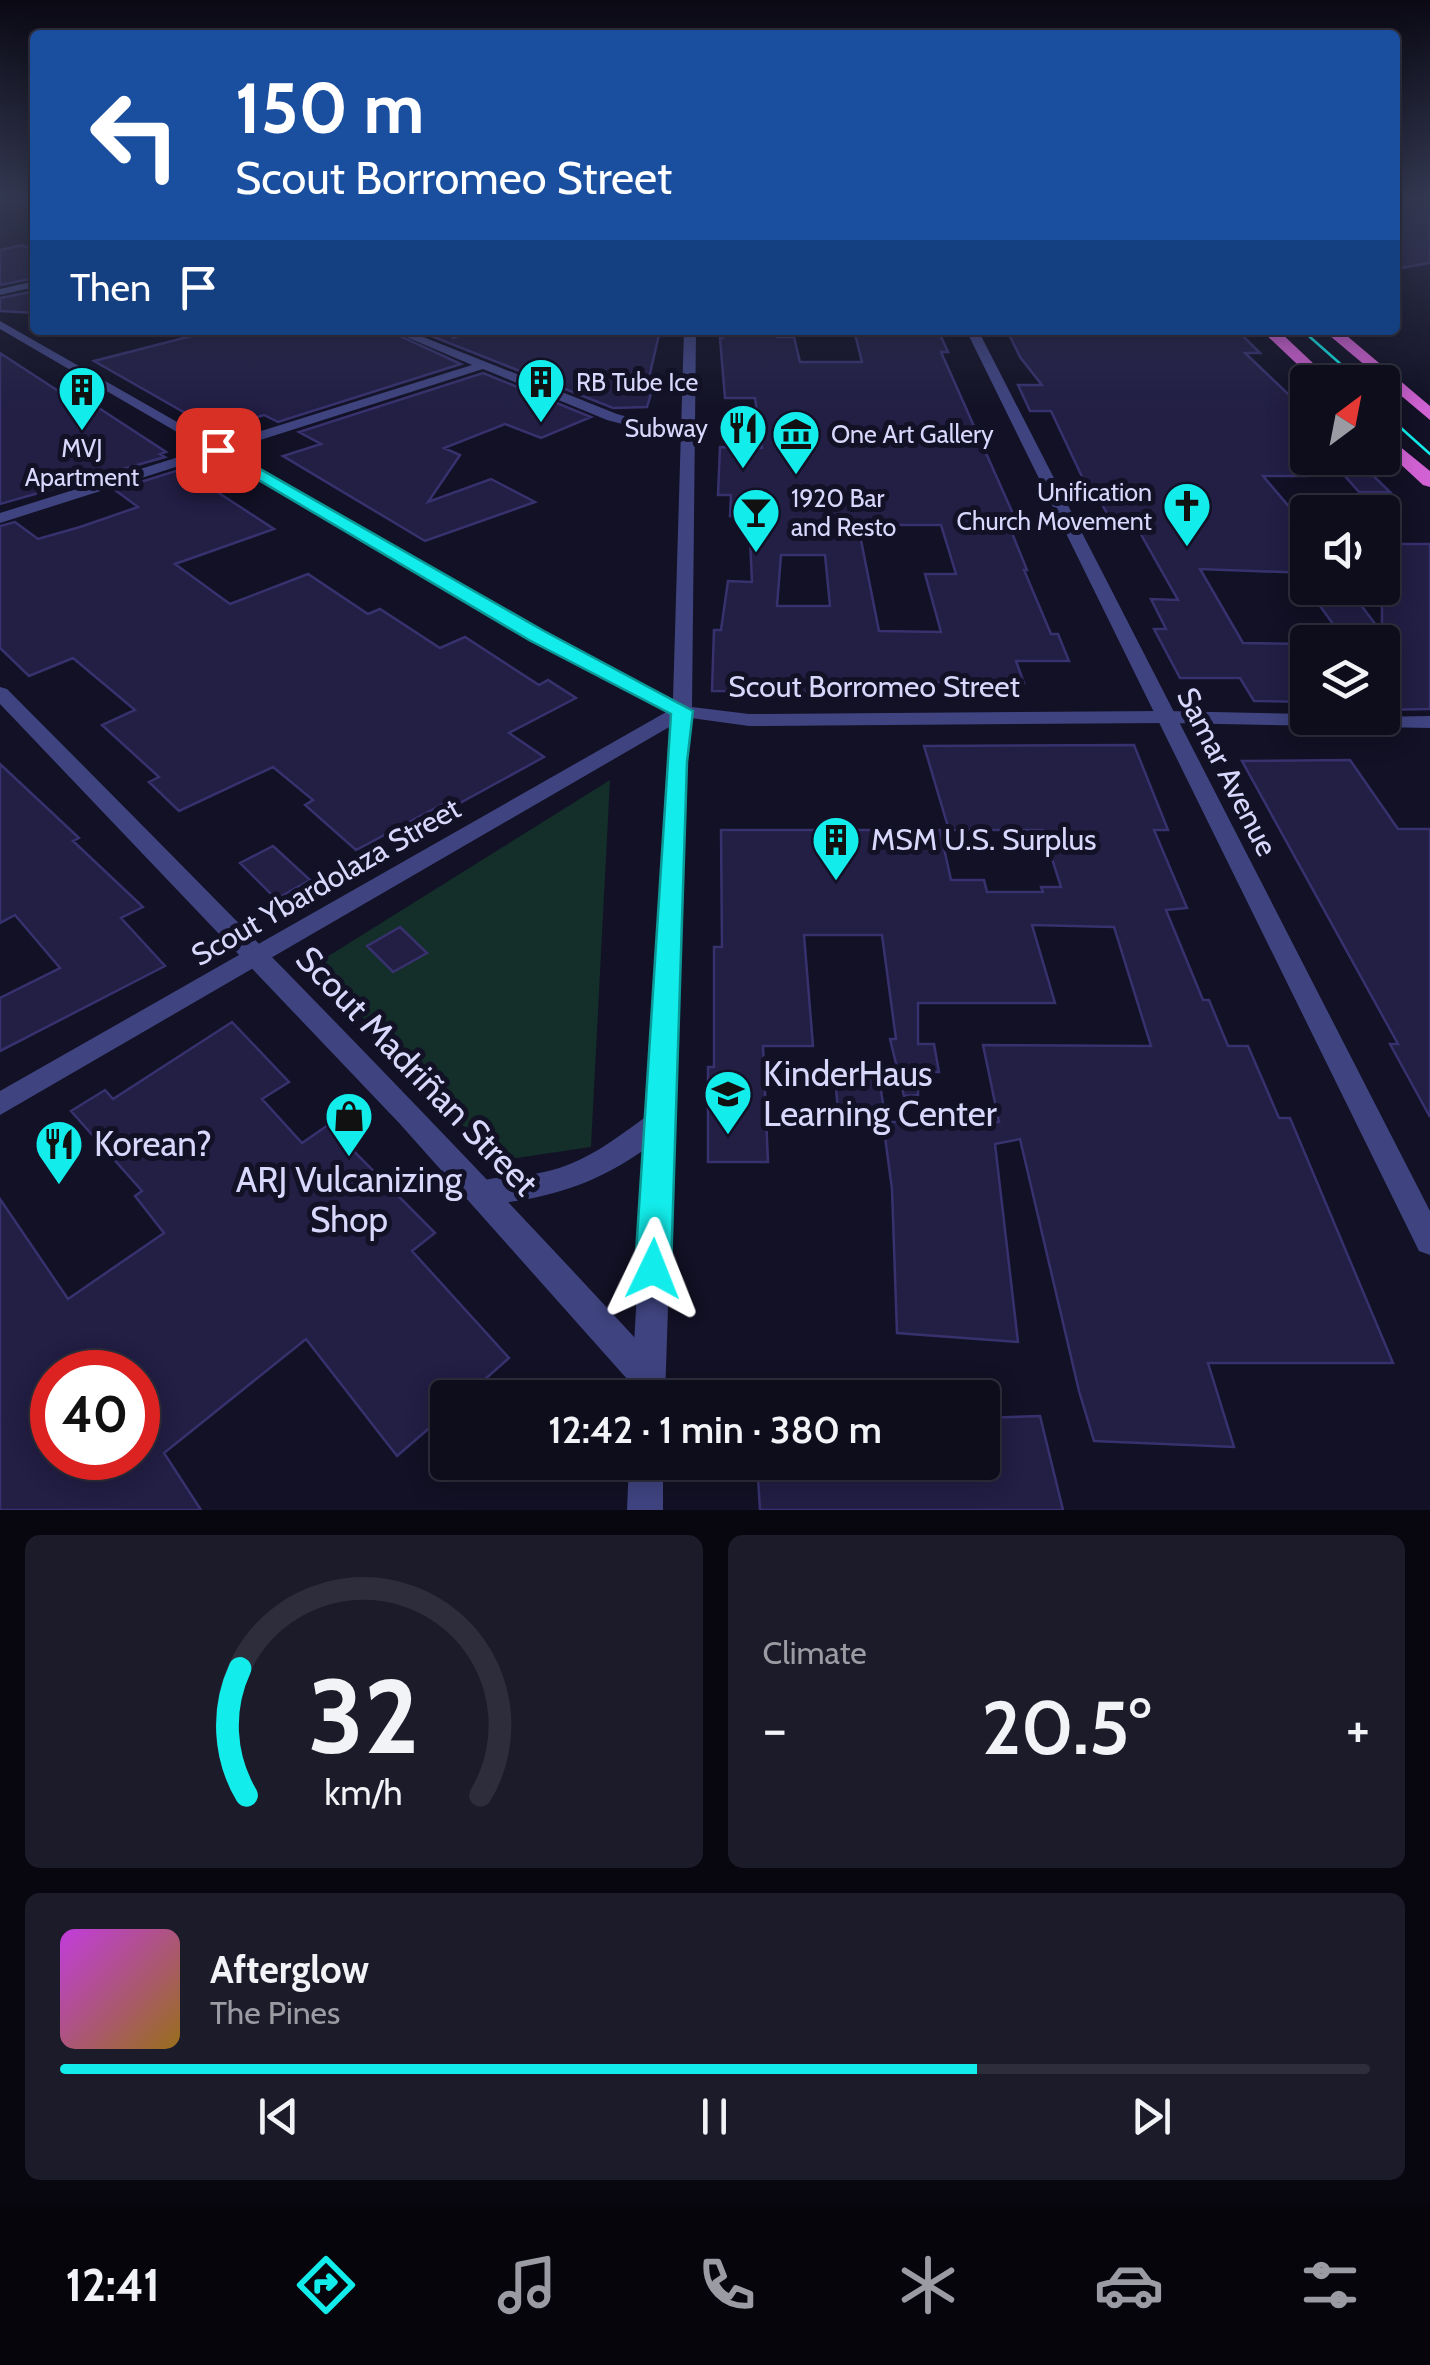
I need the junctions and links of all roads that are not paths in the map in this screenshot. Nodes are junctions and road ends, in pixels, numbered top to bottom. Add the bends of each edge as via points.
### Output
1 (30, 285) edge
2 (0, 292) edge
3 (0, 324) edge
4 (409, 335) edge
5 (690, 335) edge
6 (974, 335) edge
7 (1274, 335) edge
8 (1336, 335) edge
9 (484, 365) junction
10 (1307, 365) edge
11 (1430, 415) edge
12 (688, 430) junction
13 (218, 450) junction
14 (1400, 454) edge
15 (1430, 482) edge
16 (0, 518) edge
17 (0, 693) edge
18 (682, 711) junction
19 (1165, 716) junction
20 (1430, 722) edge
21 (255, 957) junction
22 (0, 1104) edge
23 (659, 1122) junction
24 (484, 1192) junction
25 (1430, 1241) edge
26 (641, 1380) edge
27 (648, 1380) edge
28 (645, 1480) edge
29 (644, 1510) edge

1 - 2 street
3 - 13 street, Scout Borromeo Street
4 - 9 street
5 - 12 street
6 - 19 street, Samar Avenue
7 - 10 highway
8 - 11 highway
9 - 12 street via 612,417
9 - 13 street
12 - 18 street
13 - 16 street
13 - 18 street, Scout Borromeo Street via 536,636
14 - 15 highway
17 - 21 street, Scout Madriñan Street
18 - 19 street, Scout Borromeo Street via 749,720
18 - 21 street, Scout Ybardolaza Street
18 - 23 street
19 - 20 street, Scout Borromeo Street
19 - 25 street, Samar Avenue
21 - 22 street, Scout Ybardolaza Street
21 - 24 street, Scout Madriñan Street
23 - 24 street via 568,1182
23 - 27 street
24 - 26 street, Scout Madriñan Street
28 - 29 street

